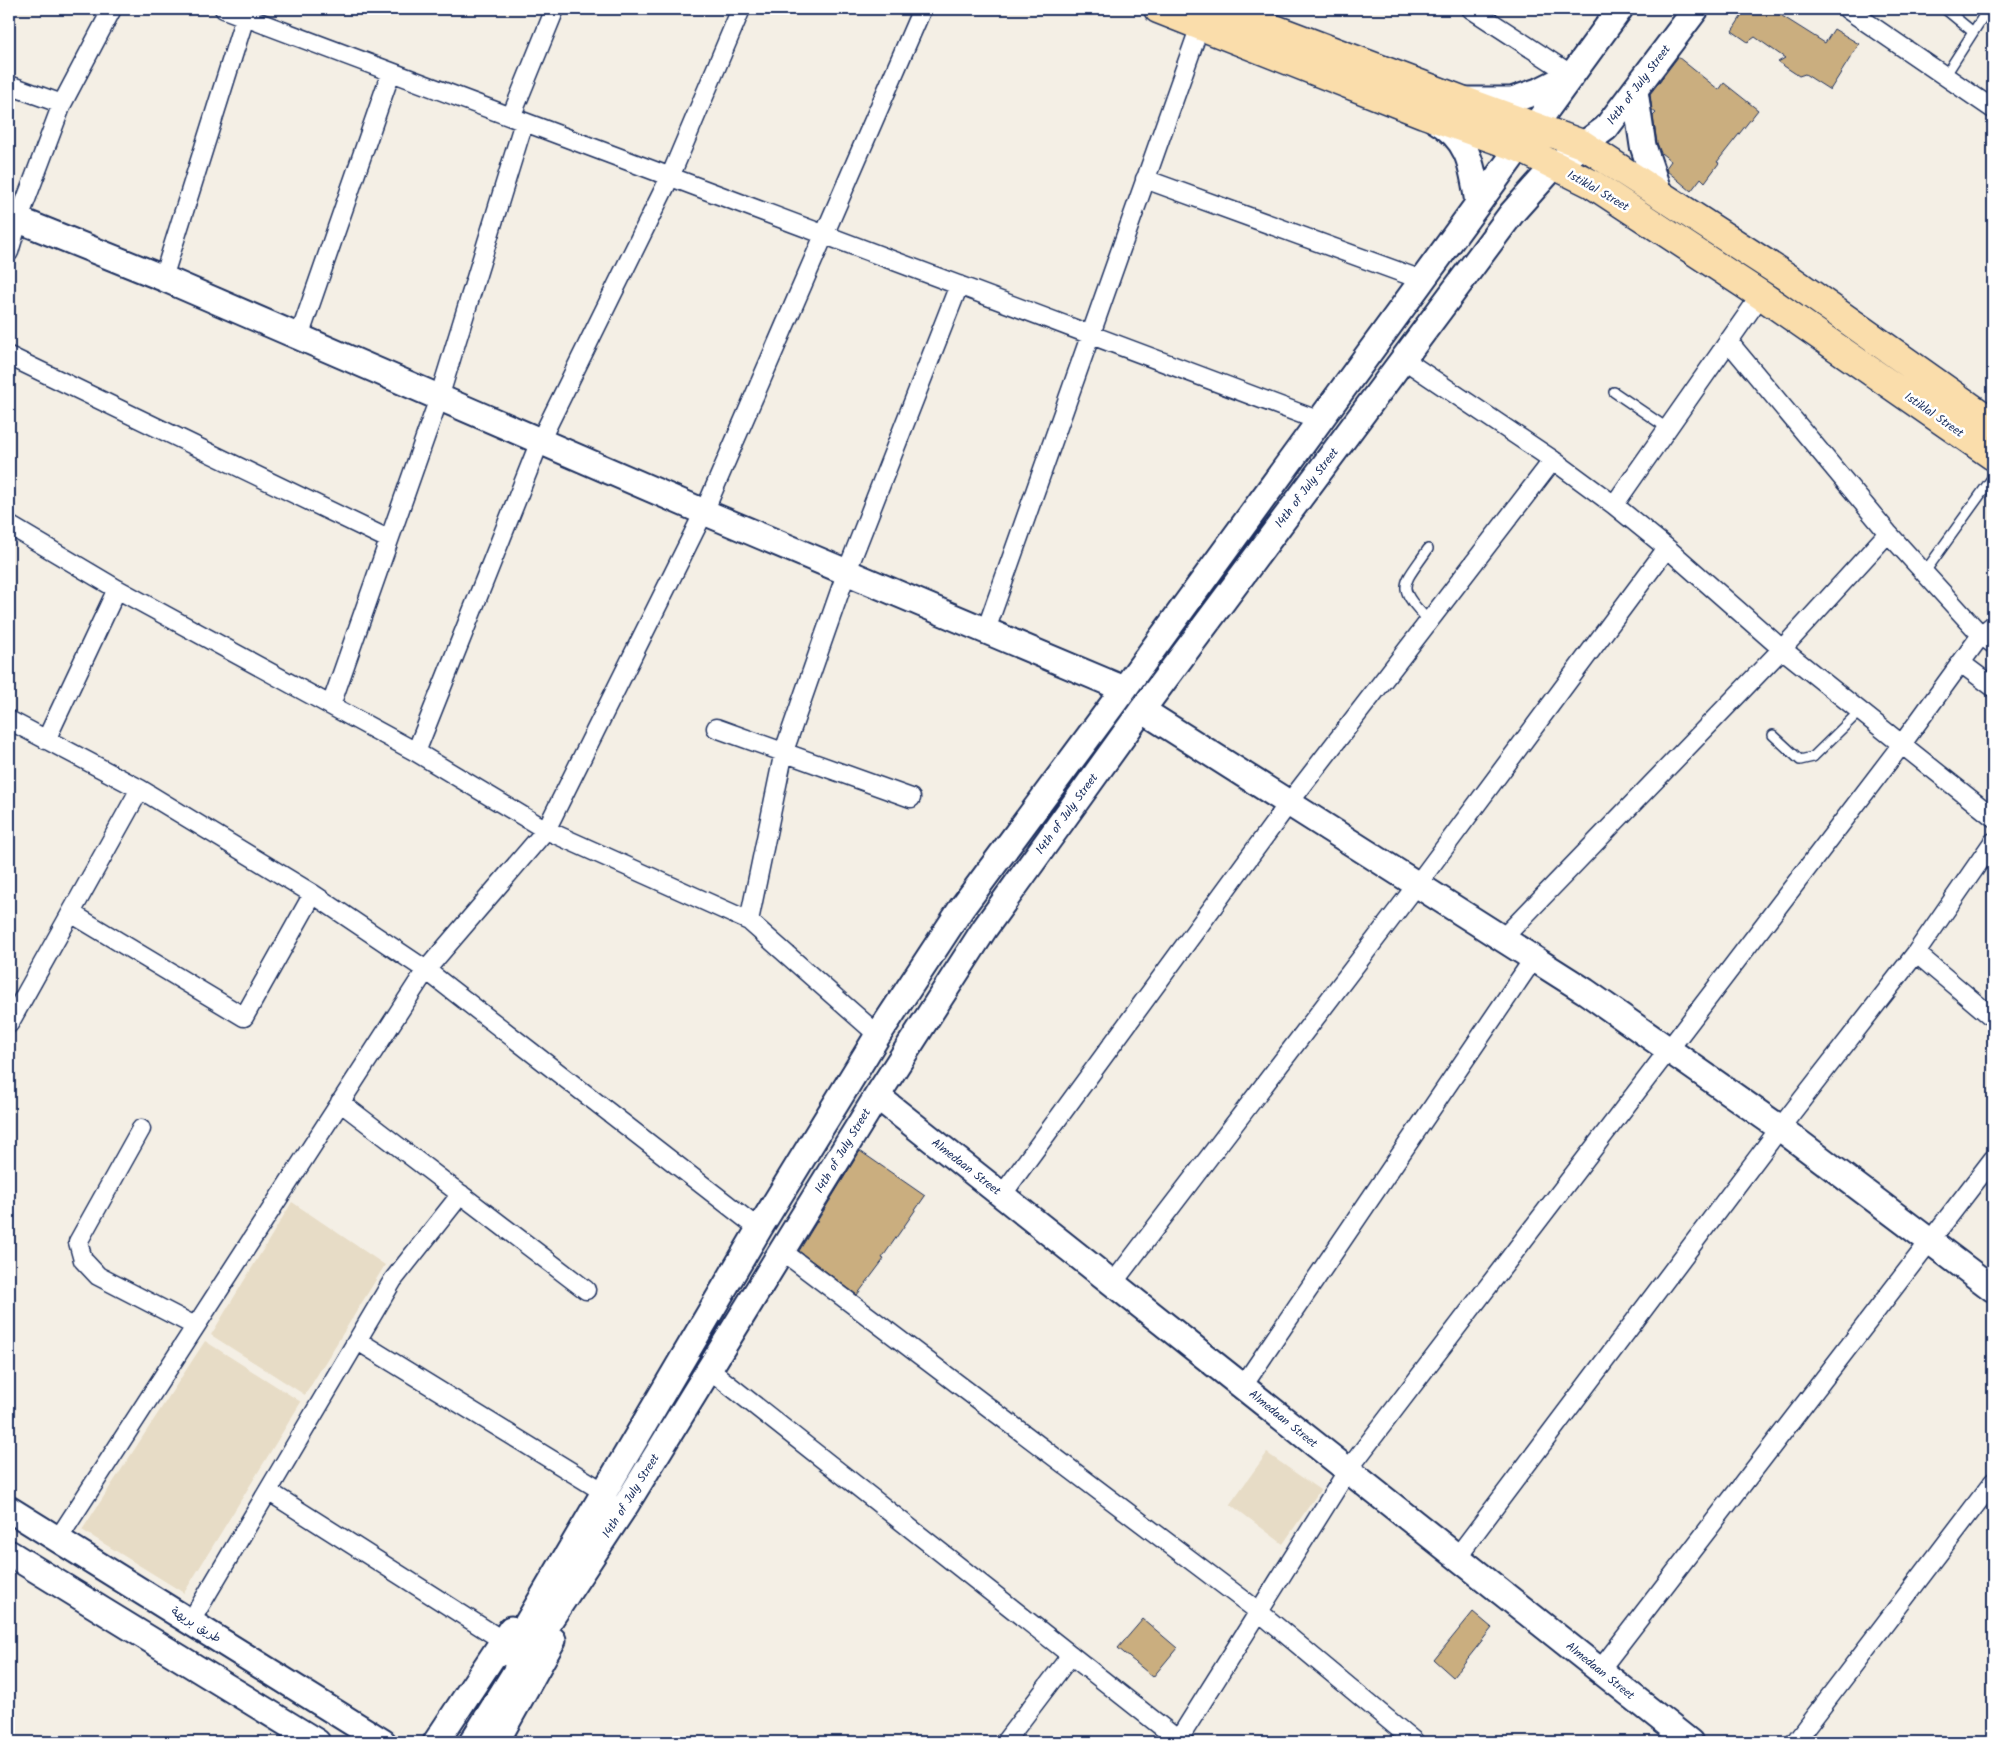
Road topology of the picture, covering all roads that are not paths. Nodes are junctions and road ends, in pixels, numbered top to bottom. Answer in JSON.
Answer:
{"nodes":[{"id":1,"x":112,"y":9,"type":"edge"},
{"id":2,"x":224,"y":9,"type":"edge"},
{"id":3,"x":555,"y":9,"type":"edge"},
{"id":4,"x":741,"y":9,"type":"edge"},
{"id":5,"x":922,"y":9,"type":"edge"},
{"id":6,"x":1158,"y":9,"type":"edge"},
{"id":7,"x":1222,"y":9,"type":"edge"},
{"id":8,"x":1471,"y":9,"type":"edge"},
{"id":9,"x":1620,"y":9,"type":"edge"},
{"id":10,"x":1696,"y":9,"type":"edge"},
{"id":11,"x":1847,"y":9,"type":"edge"},
{"id":12,"x":1946,"y":9,"type":"edge"},
{"id":13,"x":1988,"y":9,"type":"edge"},
{"id":14,"x":245,"y":17,"type":"junction"},
{"id":15,"x":1200,"y":26,"type":"junction"},
{"id":16,"x":1973,"y":32,"type":"junction"},
{"id":17,"x":391,"y":72,"type":"junction"},
{"id":18,"x":1572,"y":75,"type":"junction"},
{"id":19,"x":1945,"y":76,"type":"junction"},
{"id":20,"x":9,"y":85,"type":"edge"},
{"id":21,"x":1635,"y":91,"type":"junction"},
{"id":22,"x":1462,"y":100,"type":"junction"},
{"id":23,"x":62,"y":104,"type":"junction"},
{"id":24,"x":1993,"y":109,"type":"edge"},
{"id":25,"x":1424,"y":114,"type":"junction"},
{"id":26,"x":518,"y":119,"type":"junction"},
{"id":27,"x":1535,"y":126,"type":"junction"},
{"id":28,"x":1582,"y":144,"type":"junction"},
{"id":29,"x":1520,"y":148,"type":"junction"},
{"id":30,"x":1554,"y":166,"type":"junction"},
{"id":31,"x":670,"y":177,"type":"junction"},
{"id":32,"x":1145,"y":179,"type":"junction"},
{"id":33,"x":1659,"y":193,"type":"junction"},
{"id":34,"x":1478,"y":203,"type":"junction"},
{"id":35,"x":14,"y":217,"type":"edge"},
{"id":36,"x":823,"y":234,"type":"junction"},
{"id":37,"x":9,"y":252,"type":"edge"},
{"id":38,"x":163,"y":278,"type":"junction"},
{"id":39,"x":1422,"y":280,"type":"junction"},
{"id":40,"x":959,"y":285,"type":"junction"},
{"id":41,"x":1762,"y":295,"type":"junction"},
{"id":42,"x":1090,"y":335,"type":"junction"},
{"id":43,"x":300,"y":337,"type":"junction"},
{"id":44,"x":1728,"y":341,"type":"junction"},
{"id":45,"x":9,"y":356,"type":"edge"},
{"id":46,"x":1402,"y":359,"type":"junction"},
{"id":47,"x":1614,"y":392,"type":"dead end"},
{"id":48,"x":438,"y":398,"type":"junction"},
{"id":49,"x":1320,"y":421,"type":"junction"},
{"id":50,"x":1993,"y":423,"type":"edge"},
{"id":51,"x":1667,"y":428,"type":"junction"},
{"id":52,"x":540,"y":441,"type":"junction"},
{"id":53,"x":1993,"y":456,"type":"edge"},
{"id":54,"x":1552,"y":460,"type":"junction"},
{"id":55,"x":1993,"y":477,"type":"edge"},
{"id":56,"x":1614,"y":505,"type":"junction"},
{"id":57,"x":704,"y":512,"type":"junction"},
{"id":58,"x":9,"y":525,"type":"edge"},
{"id":59,"x":1888,"y":533,"type":"junction"},
{"id":60,"x":388,"y":539,"type":"junction"},
{"id":61,"x":1667,"y":548,"type":"junction"},
{"id":62,"x":1428,"y":549,"type":"dead end"},
{"id":63,"x":848,"y":571,"type":"junction"},
{"id":64,"x":1924,"y":572,"type":"junction"},
{"id":65,"x":117,"y":589,"type":"junction"},
{"id":66,"x":1429,"y":621,"type":"junction"},
{"id":67,"x":986,"y":630,"type":"junction"},
{"id":68,"x":1989,"y":635,"type":"edge"},
{"id":69,"x":1782,"y":649,"type":"junction"},
{"id":70,"x":1961,"y":663,"type":"junction"},
{"id":71,"x":1993,"y":687,"type":"edge"},
{"id":72,"x":1124,"y":690,"type":"junction"},
{"id":73,"x":331,"y":705,"type":"junction"},
{"id":74,"x":1142,"y":710,"type":"junction"},
{"id":75,"x":1860,"y":710,"type":"junction"},
{"id":76,"x":9,"y":720,"type":"edge"},
{"id":77,"x":716,"y":728,"type":"dead end"},
{"id":78,"x":1773,"y":735,"type":"dead end"},
{"id":79,"x":46,"y":740,"type":"junction"},
{"id":80,"x":1902,"y":744,"type":"junction"},
{"id":81,"x":784,"y":751,"type":"junction"},
{"id":82,"x":416,"y":752,"type":"junction"},
{"id":83,"x":140,"y":789,"type":"junction"},
{"id":84,"x":910,"y":798,"type":"dead end"},
{"id":85,"x":1290,"y":803,"type":"junction"},
{"id":86,"x":1993,"y":817,"type":"edge"},
{"id":87,"x":546,"y":830,"type":"junction"},
{"id":88,"x":1993,"y":842,"type":"edge"},
{"id":89,"x":1416,"y":886,"type":"junction"},
{"id":90,"x":313,"y":894,"type":"junction"},
{"id":91,"x":71,"y":913,"type":"junction"},
{"id":92,"x":749,"y":921,"type":"junction"},
{"id":93,"x":1502,"y":938,"type":"junction"},
{"id":94,"x":1916,"y":953,"type":"junction"},
{"id":95,"x":1534,"y":958,"type":"junction"},
{"id":96,"x":426,"y":970,"type":"junction"},
{"id":97,"x":1993,"y":1018,"type":"edge"},
{"id":98,"x":9,"y":1024,"type":"edge"},
{"id":99,"x":878,"y":1035,"type":"junction"},
{"id":100,"x":1668,"y":1048,"type":"junction"},
{"id":101,"x":877,"y":1096,"type":"junction"},
{"id":102,"x":340,"y":1102,"type":"junction"},
{"id":103,"x":1780,"y":1128,"type":"junction"},
{"id":104,"x":141,"y":1129,"type":"dead end"},
{"id":105,"x":1993,"y":1159,"type":"edge"},
{"id":106,"x":461,"y":1194,"type":"junction"},
{"id":107,"x":1002,"y":1195,"type":"junction"},
{"id":108,"x":758,"y":1229,"type":"junction"},
{"id":109,"x":1931,"y":1240,"type":"junction"},
{"id":110,"x":782,"y":1251,"type":"junction"},
{"id":111,"x":1113,"y":1283,"type":"junction"},
{"id":112,"x":1993,"y":1289,"type":"edge"},
{"id":113,"x":586,"y":1290,"type":"dead end"},
{"id":114,"x":195,"y":1326,"type":"junction"},
{"id":115,"x":358,"y":1341,"type":"junction"},
{"id":116,"x":710,"y":1370,"type":"junction"},
{"id":117,"x":1243,"y":1386,"type":"junction"},
{"id":118,"x":1348,"y":1470,"type":"junction"},
{"id":119,"x":1993,"y":1482,"type":"edge"},
{"id":120,"x":268,"y":1491,"type":"junction"},
{"id":121,"x":604,"y":1492,"type":"junction"},
{"id":122,"x":9,"y":1509,"type":"edge"},
{"id":123,"x":58,"y":1539,"type":"junction"},
{"id":124,"x":9,"y":1553,"type":"edge"},
{"id":125,"x":1457,"y":1557,"type":"junction"},
{"id":126,"x":557,"y":1573,"type":"junction"},
{"id":127,"x":581,"y":1574,"type":"junction"},
{"id":128,"x":1258,"y":1611,"type":"junction"},
{"id":129,"x":191,"y":1621,"type":"junction"},
{"id":130,"x":502,"y":1640,"type":"junction"},
{"id":131,"x":1071,"y":1655,"type":"junction"},
{"id":132,"x":1599,"y":1670,"type":"junction"},
{"id":133,"x":506,"y":1673,"type":"junction"},
{"id":134,"x":1179,"y":1741,"type":"edge"},
{"id":135,"x":317,"y":1742,"type":"edge"},
{"id":136,"x":383,"y":1742,"type":"edge"},
{"id":137,"x":436,"y":1742,"type":"edge"},
{"id":138,"x":456,"y":1742,"type":"edge"},
{"id":139,"x":472,"y":1742,"type":"edge"},
{"id":140,"x":496,"y":1742,"type":"edge"},
{"id":141,"x":1005,"y":1742,"type":"edge"},
{"id":142,"x":1415,"y":1742,"type":"edge"},
{"id":143,"x":1690,"y":1742,"type":"edge"},
{"id":144,"x":1795,"y":1742,"type":"edge"}],
"edges":[{"from":1,"to":23,"type":"street"},
{"from":2,"to":14,"type":"street"},
{"from":3,"to":26,"type":"street"},
{"from":4,"to":31,"type":"street"},
{"from":5,"to":36,"type":"street"},
{"from":6,"to":15,"type":"main road","name":"Istiklal Street"},
{"from":7,"to":22,"type":"main road"},
{"from":8,"to":18,"type":"street"},
{"from":9,"to":18,"type":"main road","name":"14th of July Street"},
{"from":10,"to":21,"type":"main road","name":"14th of July Street"},
{"from":11,"to":19,"type":"street"},
{"from":12,"to":16,"type":"lane"},
{"from":13,"to":16,"type":"lane"},
{"from":14,"to":17,"type":"street"},
{"from":14,"to":38,"type":"street"},
{"from":15,"to":25,"type":"main road","name":"Istiklal Street"},
{"from":15,"to":32,"type":"street"},
{"from":16,"to":19,"type":"lane"},
{"from":17,"to":26,"type":"street"},
{"from":17,"to":43,"type":"street"},
{"from":18,"to":22,"type":"main road"},
{"from":18,"to":27,"type":"main road","name":"14th of July Street"},
{"from":19,"to":24,"type":"street"},
{"from":20,"to":23,"type":"street"},
{"from":21,"to":28,"type":"main road","name":"14th of July Street"},
{"from":21,"to":33,"type":"main road"},
{"from":22,"to":27,"type":"main road"},
{"from":23,"to":35,"type":"street"},
{"from":25,"to":29,"type":"main road","name":"Istiklal Street"},
{"from":25,"to":34,"type":"main road"},
{"from":26,"to":31,"type":"street"},
{"from":26,"to":48,"type":"street"},
{"from":27,"to":28,"type":"main road"},
{"from":27,"to":29,"type":"main road","name":"14th of July Street"},
{"from":28,"to":30,"type":"main road","name":"14th of July Street"},
{"from":28,"to":33,"type":"main road"},
{"from":29,"to":30,"type":"main road","name":"Istiklal Street"},
{"from":29,"to":34,"type":"main road","name":"14th of July Street"},
{"from":30,"to":41,"type":"main road","name":"Istiklal Street"},
{"from":30,"to":46,"type":"main road","name":"14th of July Street"},
{"from":31,"to":36,"type":"street"},
{"from":31,"to":52,"type":"street"},
{"from":32,"to":39,"type":"street"},
{"from":32,"to":42,"type":"street"},
{"from":33,"to":50,"type":"main road"},
{"from":34,"to":39,"type":"main road","name":"14th of July Street"},
{"from":35,"to":37,"type":"street"},
{"from":35,"to":38,"type":"main road"},
{"from":36,"to":40,"type":"street"},
{"from":36,"to":57,"type":"street"},
{"from":38,"to":43,"type":"main road"},
{"from":39,"to":49,"type":"main road","name":"14th of July Street"},
{"from":40,"to":42,"type":"street"},
{"from":40,"to":63,"type":"street"},
{"from":41,"to":44,"type":"street"},
{"from":41,"to":53,"type":"main road","name":"Istiklal Street"},
{"from":42,"to":49,"type":"street"},
{"from":42,"to":67,"type":"street"},
{"from":43,"to":48,"type":"main road"},
{"from":44,"to":51,"type":"street"},
{"from":44,"to":59,"type":"street"},
{"from":45,"to":60,"type":"street"},
{"from":46,"to":54,"type":"street"},
{"from":46,"to":74,"type":"main road","name":"14th of July Street"},
{"from":47,"to":51,"type":"lane"},
{"from":48,"to":52,"type":"main road"},
{"from":48,"to":60,"type":"street"},
{"from":49,"to":72,"type":"main road","name":"14th of July Street"},
{"from":51,"to":56,"type":"street"},
{"from":52,"to":57,"type":"main road"},
{"from":52,"to":82,"type":"street"},
{"from":54,"to":56,"type":"street"},
{"from":54,"to":66,"type":"street"},
{"from":55,"to":64,"type":"lane"},
{"from":56,"to":61,"type":"street"},
{"from":57,"to":63,"type":"main road"},
{"from":57,"to":87,"type":"street"},
{"from":58,"to":65,"type":"street"},
{"from":59,"to":64,"type":"street"},
{"from":59,"to":69,"type":"street"},
{"from":60,"to":73,"type":"street"},
{"from":61,"to":69,"type":"street"},
{"from":61,"to":89,"type":"street"},
{"from":62,"to":66,"type":"lane"},
{"from":63,"to":67,"type":"main road"},
{"from":63,"to":81,"type":"street"},
{"from":64,"to":68,"type":"street"},
{"from":65,"to":73,"type":"street"},
{"from":65,"to":79,"type":"street"},
{"from":66,"to":85,"type":"street"},
{"from":67,"to":72,"type":"main road"},
{"from":68,"to":70,"type":"street"},
{"from":69,"to":75,"type":"street"},
{"from":69,"to":93,"type":"street"},
{"from":70,"to":71,"type":"street"},
{"from":70,"to":80,"type":"street"},
{"from":72,"to":99,"type":"main road","name":"14th of July Street"},
{"from":73,"to":82,"type":"street"},
{"from":74,"to":85,"type":"main road"},
{"from":74,"to":101,"type":"main road","name":"14th of July Street"},
{"from":75,"to":78,"type":"lane"},
{"from":75,"to":80,"type":"street"},
{"from":76,"to":79,"type":"street"},
{"from":77,"to":81,"type":"street"},
{"from":79,"to":83,"type":"street"},
{"from":80,"to":86,"type":"street"},
{"from":80,"to":100,"type":"street"},
{"from":81,"to":84,"type":"street"},
{"from":81,"to":92,"type":"street"},
{"from":82,"to":87,"type":"street"},
{"from":83,"to":90,"type":"street"},
{"from":83,"to":91,"type":"street"},
{"from":85,"to":89,"type":"main road"},
{"from":85,"to":107,"type":"street"},
{"from":87,"to":92,"type":"street"},
{"from":87,"to":96,"type":"street"},
{"from":88,"to":94,"type":"street"},
{"from":89,"to":93,"type":"main road"},
{"from":89,"to":111,"type":"street"},
{"from":90,"to":91,"type":"street"},
{"from":90,"to":96,"type":"street"},
{"from":91,"to":98,"type":"street"},
{"from":92,"to":99,"type":"street"},
{"from":93,"to":95,"type":"main road"},
{"from":94,"to":97,"type":"street"},
{"from":94,"to":103,"type":"street"},
{"from":95,"to":100,"type":"main road"},
{"from":95,"to":117,"type":"street"},
{"from":96,"to":102,"type":"street"},
{"from":96,"to":108,"type":"street"},
{"from":99,"to":108,"type":"main road","name":"14th of July Street"},
{"from":100,"to":103,"type":"main road"},
{"from":100,"to":118,"type":"street"},
{"from":101,"to":107,"type":"main road","name":"Almedaan Street"},
{"from":101,"to":110,"type":"main road","name":"14th of July Street"},
{"from":102,"to":106,"type":"street"},
{"from":102,"to":114,"type":"street"},
{"from":103,"to":109,"type":"main road"},
{"from":103,"to":125,"type":"street"},
{"from":104,"to":114,"type":"street"},
{"from":105,"to":109,"type":"street"},
{"from":106,"to":113,"type":"street"},
{"from":106,"to":115,"type":"street"},
{"from":107,"to":111,"type":"main road","name":"Almedaan Street"},
{"from":108,"to":121,"type":"main road","name":"14th of July Street"},
{"from":109,"to":112,"type":"main road"},
{"from":109,"to":132,"type":"street"},
{"from":110,"to":116,"type":"main road","name":"14th of July Street"},
{"from":110,"to":128,"type":"street"},
{"from":111,"to":117,"type":"main road","name":"Almedaan Street"},
{"from":114,"to":123,"type":"street"},
{"from":115,"to":120,"type":"street"},
{"from":115,"to":121,"type":"street"},
{"from":116,"to":127,"type":"main road","name":"14th of July Street"},
{"from":116,"to":131,"type":"street"},
{"from":117,"to":118,"type":"main road","name":"Almedaan Street"},
{"from":118,"to":125,"type":"main road","name":"Almedaan Street"},
{"from":118,"to":128,"type":"street"},
{"from":119,"to":144,"type":"street"},
{"from":120,"to":129,"type":"street"},
{"from":120,"to":130,"type":"street"},
{"from":121,"to":126,"type":"main road","name":"14th of July Street"},
{"from":122,"to":123,"type":"main road","name":"طريق بريهة"},
{"from":123,"to":129,"type":"main road","name":"طريق بريهة"},
{"from":124,"to":135,"type":"main road"},
{"from":125,"to":132,"type":"main road","name":"Almedaan Street"},
{"from":126,"to":130,"type":"main road"},
{"from":126,"to":133,"type":"main road","name":"14th of July Street"},
{"from":127,"to":133,"type":"main road","name":"14th of July Street"},
{"from":127,"to":140,"type":"main road"},
{"from":128,"to":134,"type":"street"},
{"from":128,"to":142,"type":"street"},
{"from":129,"to":136,"type":"main road","name":"طريق بريهة"},
{"from":130,"to":137,"type":"main road"},
{"from":131,"to":134,"type":"street"},
{"from":131,"to":141,"type":"street"},
{"from":132,"to":143,"type":"main road","name":"Almedaan Street"},
{"from":133,"to":138,"type":"main road"},
{"from":133,"to":139,"type":"main road"}]}
